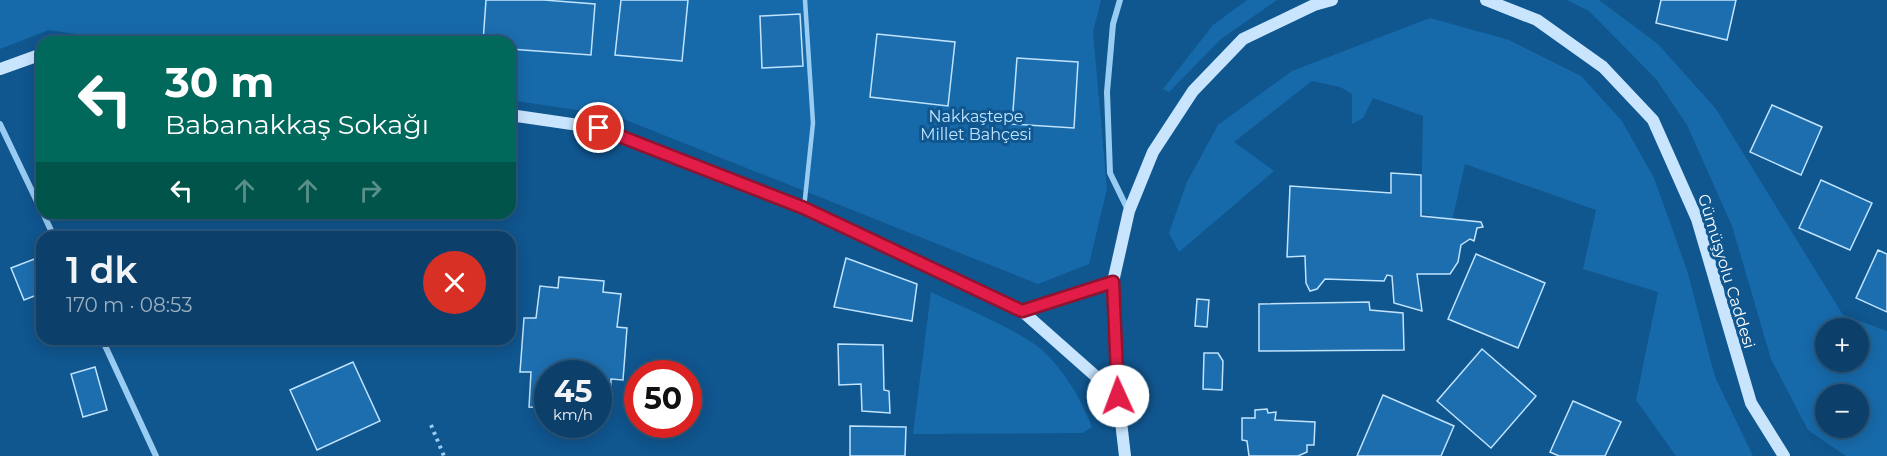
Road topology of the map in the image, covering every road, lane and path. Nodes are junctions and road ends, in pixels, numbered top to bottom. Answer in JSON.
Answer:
{"nodes":[{"id":1,"x":805,"y":0,"type":"edge"},
{"id":2,"x":1120,"y":0,"type":"edge"},
{"id":3,"x":1332,"y":0,"type":"edge"},
{"id":4,"x":1486,"y":0,"type":"edge"},
{"id":5,"x":36,"y":56,"type":"edge"},
{"id":6,"x":0,"y":69,"type":"edge"},
{"id":7,"x":516,"y":116,"type":"edge"},
{"id":8,"x":0,"y":124,"type":"edge"},
{"id":9,"x":36,"y":199,"type":"edge"},
{"id":10,"x":804,"y":208,"type":"junction"},
{"id":11,"x":1129,"y":211,"type":"junction"},
{"id":12,"x":1113,"y":282,"type":"junction"},
{"id":13,"x":1022,"y":311,"type":"junction"},
{"id":14,"x":105,"y":345,"type":"edge"},
{"id":15,"x":1118,"y":396,"type":"junction"},
{"id":16,"x":431,"y":425,"type":"dead end"},
{"id":17,"x":156,"y":456,"type":"edge"},
{"id":18,"x":444,"y":456,"type":"edge"},
{"id":19,"x":1125,"y":456,"type":"edge"},
{"id":20,"x":1784,"y":456,"type":"edge"}],
"edges":[{"from":1,"to":10,"type":"lane"},
{"from":2,"to":11,"type":"street"},
{"from":3,"to":11,"type":"main road"},
{"from":4,"to":20,"type":"main road","name":"Gümüşyolu Caddesi"},
{"from":5,"to":6,"type":"main road"},
{"from":7,"to":10,"type":"main road"},
{"from":8,"to":9,"type":"street"},
{"from":10,"to":13,"type":"main road"},
{"from":11,"to":12,"type":"main road"},
{"from":12,"to":13,"type":"main road"},
{"from":12,"to":15,"type":"main road"},
{"from":13,"to":15,"type":"main road"},
{"from":14,"to":17,"type":"street"},
{"from":15,"to":19,"type":"main road"},
{"from":16,"to":18,"type":"path"}]}
